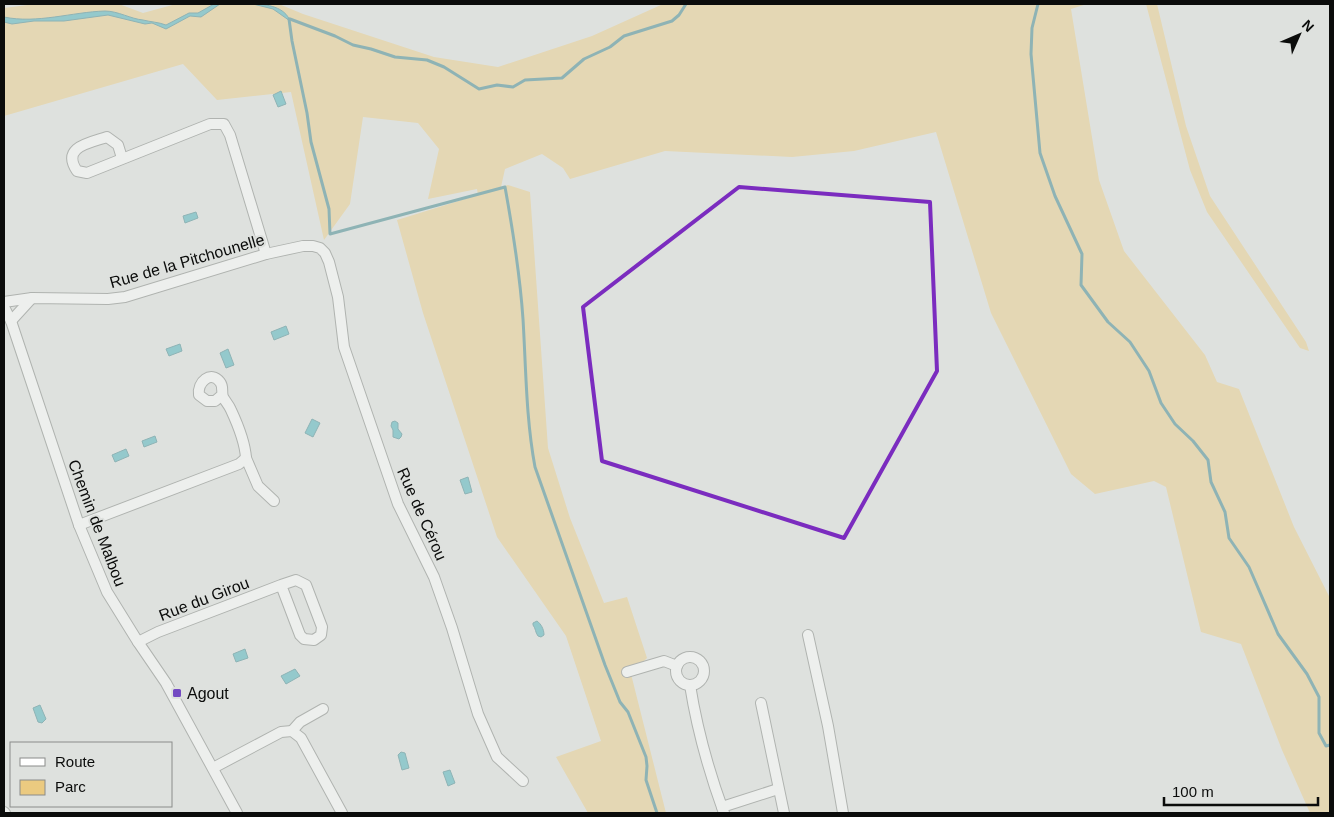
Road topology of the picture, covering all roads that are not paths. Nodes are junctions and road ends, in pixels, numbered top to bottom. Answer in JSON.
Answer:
{"nodes":[{"id":1,"x":122,"y":158,"type":"junction"},
{"id":2,"x":320,"y":248,"type":"joint"},
{"id":3,"x":266,"y":254,"type":"junction"},
{"id":4,"x":32,"y":298,"type":"junction"},
{"id":5,"x":4,"y":302,"type":"edge"},
{"id":6,"x":4,"y":307,"type":"edge"},
{"id":7,"x":11,"y":321,"type":"junction"},
{"id":8,"x":222,"y":395,"type":"dead end"},
{"id":9,"x":246,"y":458,"type":"junction"},
{"id":10,"x":274,"y":501,"type":"dead end"},
{"id":11,"x":80,"y":525,"type":"junction"},
{"id":12,"x":281,"y":585,"type":"junction"},
{"id":13,"x":808,"y":634,"type":"dead end"},
{"id":14,"x":138,"y":642,"type":"junction"},
{"id":15,"x":677,"y":666,"type":"junction"},
{"id":16,"x":627,"y":672,"type":"dead end"},
{"id":17,"x":690,"y":685,"type":"junction"},
{"id":18,"x":761,"y":703,"type":"dead end"},
{"id":19,"x":323,"y":709,"type":"dead end"},
{"id":20,"x":292,"y":730,"type":"junction"},
{"id":21,"x":213,"y":768,"type":"junction"},
{"id":22,"x":523,"y":780,"type":"dead end"},
{"id":23,"x":778,"y":789,"type":"junction"},
{"id":24,"x":723,"y":810,"type":"edge"},
{"id":25,"x":237,"y":813,"type":"edge"},
{"id":26,"x":342,"y":813,"type":"edge"},
{"id":27,"x":784,"y":813,"type":"edge"},
{"id":28,"x":843,"y":813,"type":"edge"}],
"edges":[{"from":1,"to":1,"type":"street"},
{"from":1,"to":3,"type":"street"},
{"from":2,"to":3,"type":"street","name":"Rue de la Pitchounelle"},
{"from":2,"to":22,"type":"street","name":"Rue de Cérou"},
{"from":3,"to":4,"type":"street","name":"Rue de la Pitchounelle"},
{"from":4,"to":5,"type":"street","name":"Rue de la Pitchounelle"},
{"from":4,"to":7,"type":"street"},
{"from":6,"to":7,"type":"street","name":"Chemin de Malbou"},
{"from":7,"to":11,"type":"street","name":"Chemin de Malbou"},
{"from":8,"to":9,"type":"street"},
{"from":9,"to":10,"type":"street"},
{"from":9,"to":11,"type":"street"},
{"from":11,"to":14,"type":"street","name":"Chemin de Malbou"},
{"from":12,"to":12,"type":"street","name":"Rue du Girou"},
{"from":12,"to":14,"type":"street","name":"Rue du Girou"},
{"from":13,"to":28,"type":"street"},
{"from":14,"to":21,"type":"street","name":"Chemin de Malbou"},
{"from":15,"to":16,"type":"street"},
{"from":15,"to":17,"type":"street"},
{"from":15,"to":17,"type":"street"},
{"from":17,"to":24,"type":"street"},
{"from":18,"to":23,"type":"street"},
{"from":19,"to":20,"type":"street"},
{"from":20,"to":21,"type":"street"},
{"from":20,"to":26,"type":"street"},
{"from":21,"to":25,"type":"street","name":"Chemin de Malbou"},
{"from":23,"to":24,"type":"street"},
{"from":23,"to":27,"type":"street"}]}
